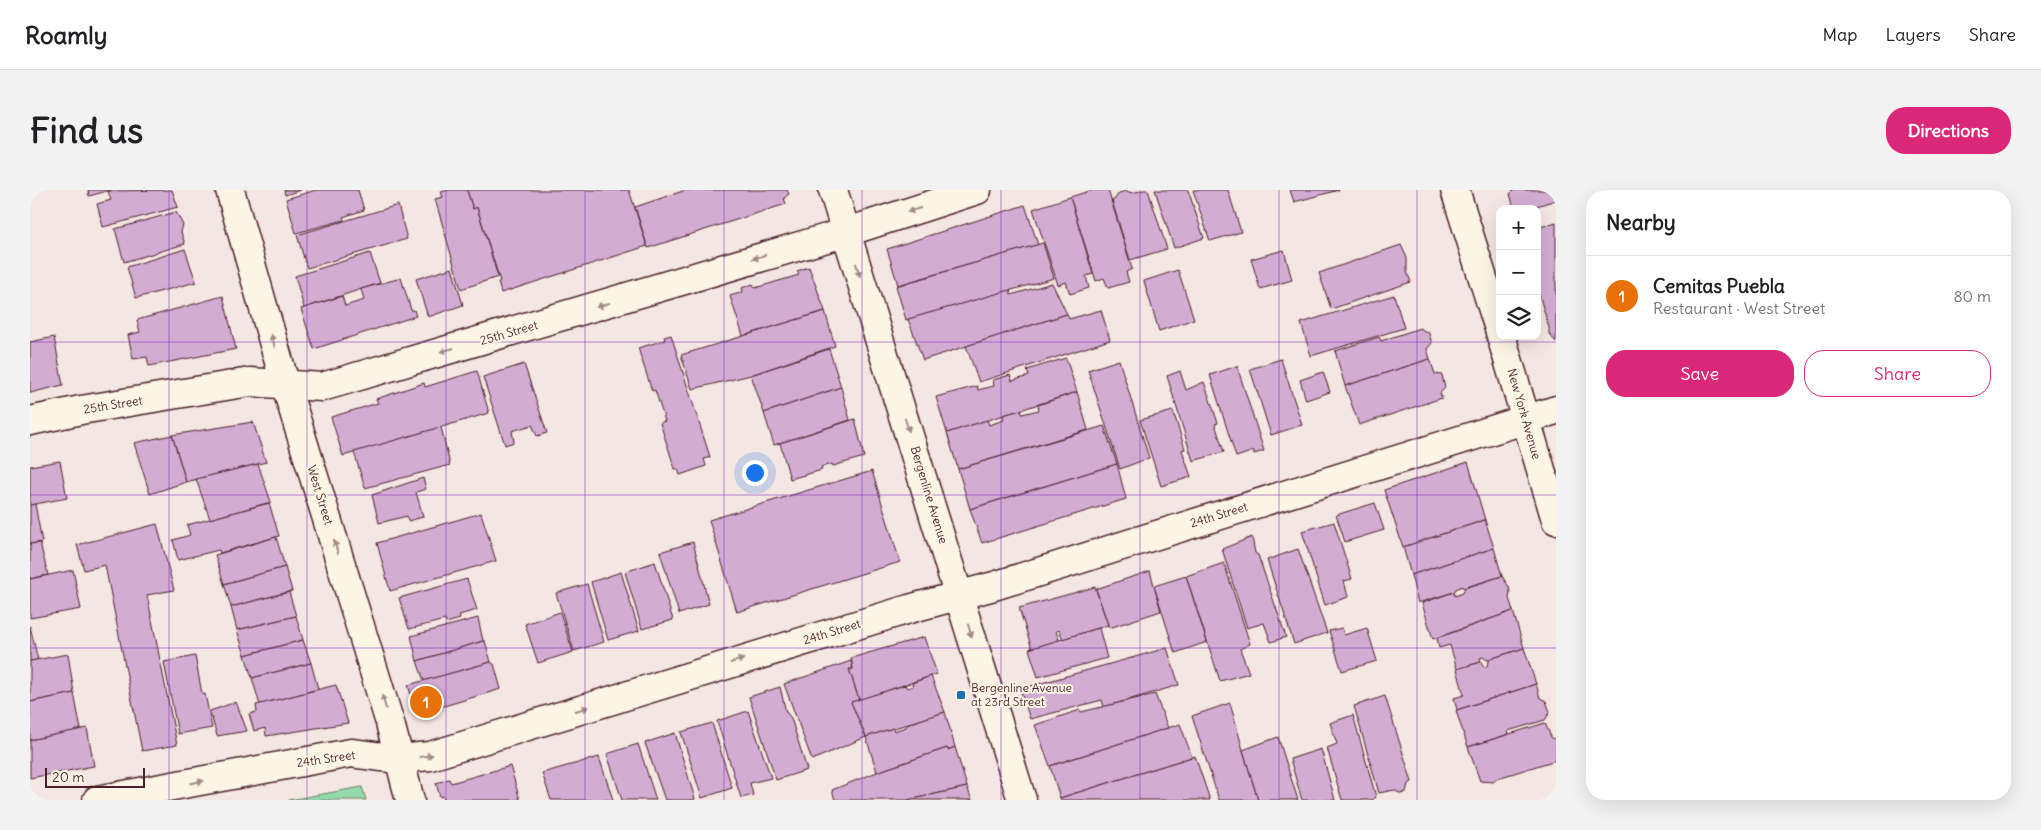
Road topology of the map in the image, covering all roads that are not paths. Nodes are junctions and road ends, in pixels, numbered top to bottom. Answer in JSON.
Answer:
{"nodes":[{"id":1,"x":230,"y":190,"type":"edge"},
{"id":2,"x":833,"y":190,"type":"edge"},
{"id":3,"x":977,"y":190,"type":"edge"},
{"id":4,"x":1455,"y":190,"type":"edge"},
{"id":5,"x":847,"y":232,"type":"junction"},
{"id":6,"x":1496,"y":319,"type":"edge"},
{"id":7,"x":1502,"y":340,"type":"edge"},
{"id":8,"x":285,"y":384,"type":"junction"},
{"id":9,"x":1556,"y":410,"type":"edge"},
{"id":10,"x":30,"y":421,"type":"edge"},
{"id":11,"x":1525,"y":421,"type":"junction"},
{"id":12,"x":1556,"y":520,"type":"edge"},
{"id":13,"x":960,"y":594,"type":"junction"},
{"id":14,"x":398,"y":758,"type":"junction"},
{"id":15,"x":97,"y":800,"type":"edge"},
{"id":16,"x":410,"y":800,"type":"edge"},
{"id":17,"x":1022,"y":800,"type":"edge"}],
"edges":[{"from":8,"to":1,"type":"street","name":"West Street","one_way":true},
{"from":2,"to":5,"type":"street","name":"Bergenline Avenue"},
{"from":3,"to":5,"type":"street","name":"25th Street","one_way":true},
{"from":4,"to":6,"type":"street"},
{"from":5,"to":8,"type":"street","name":"25th Street","one_way":true},
{"from":5,"to":13,"type":"street","name":"Bergenline Avenue","one_way":true},
{"from":7,"to":11,"type":"street","name":"New York Avenue"},
{"from":8,"to":10,"type":"street","name":"25th Street"},
{"from":14,"to":8,"type":"street","name":"West Street","one_way":true},
{"from":9,"to":11,"type":"street","name":"24th Street"},
{"from":11,"to":12,"type":"street","name":"New York Avenue"},
{"from":11,"to":13,"type":"street","name":"24th Street"},
{"from":14,"to":13,"type":"street","name":"24th Street","one_way":true},
{"from":13,"to":17,"type":"street","name":"Bergenline Avenue","one_way":true},
{"from":15,"to":14,"type":"street","name":"24th Street","one_way":true},
{"from":14,"to":16,"type":"street","name":"West Street"}]}
